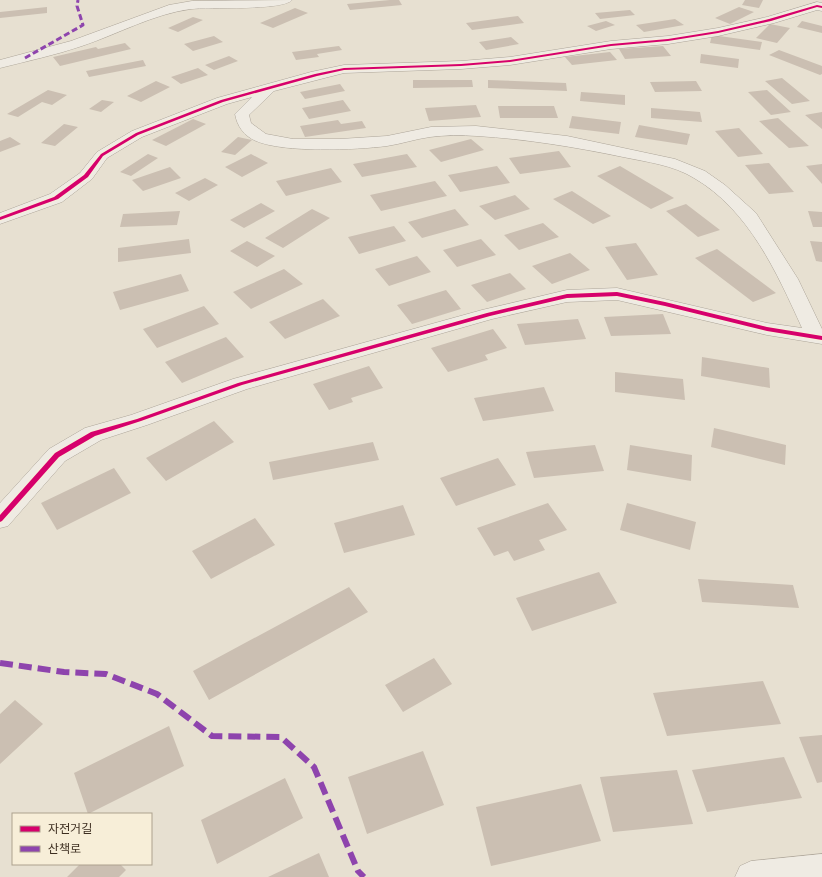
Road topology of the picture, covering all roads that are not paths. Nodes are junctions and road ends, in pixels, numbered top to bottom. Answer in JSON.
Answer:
{"nodes":[{"id":1,"x":286,"y":0,"type":"edge"},
{"id":2,"x":822,"y":7,"type":"edge"},
{"id":3,"x":0,"y":64,"type":"edge"},
{"id":4,"x":271,"y":87,"type":"junction"},
{"id":5,"x":0,"y":219,"type":"edge"},
{"id":6,"x":819,"y":337,"type":"edge"},
{"id":7,"x":0,"y":519,"type":"edge"},
{"id":8,"x":822,"y":870,"type":"edge"},
{"id":9,"x":751,"y":877,"type":"edge"}],
"edges":[{"from":1,"to":3,"type":"street"},
{"from":2,"to":4,"type":"street"},
{"from":4,"to":5,"type":"street"},
{"from":4,"to":6,"type":"street"},
{"from":6,"to":7,"type":"street"},
{"from":8,"to":9,"type":"street"}]}
